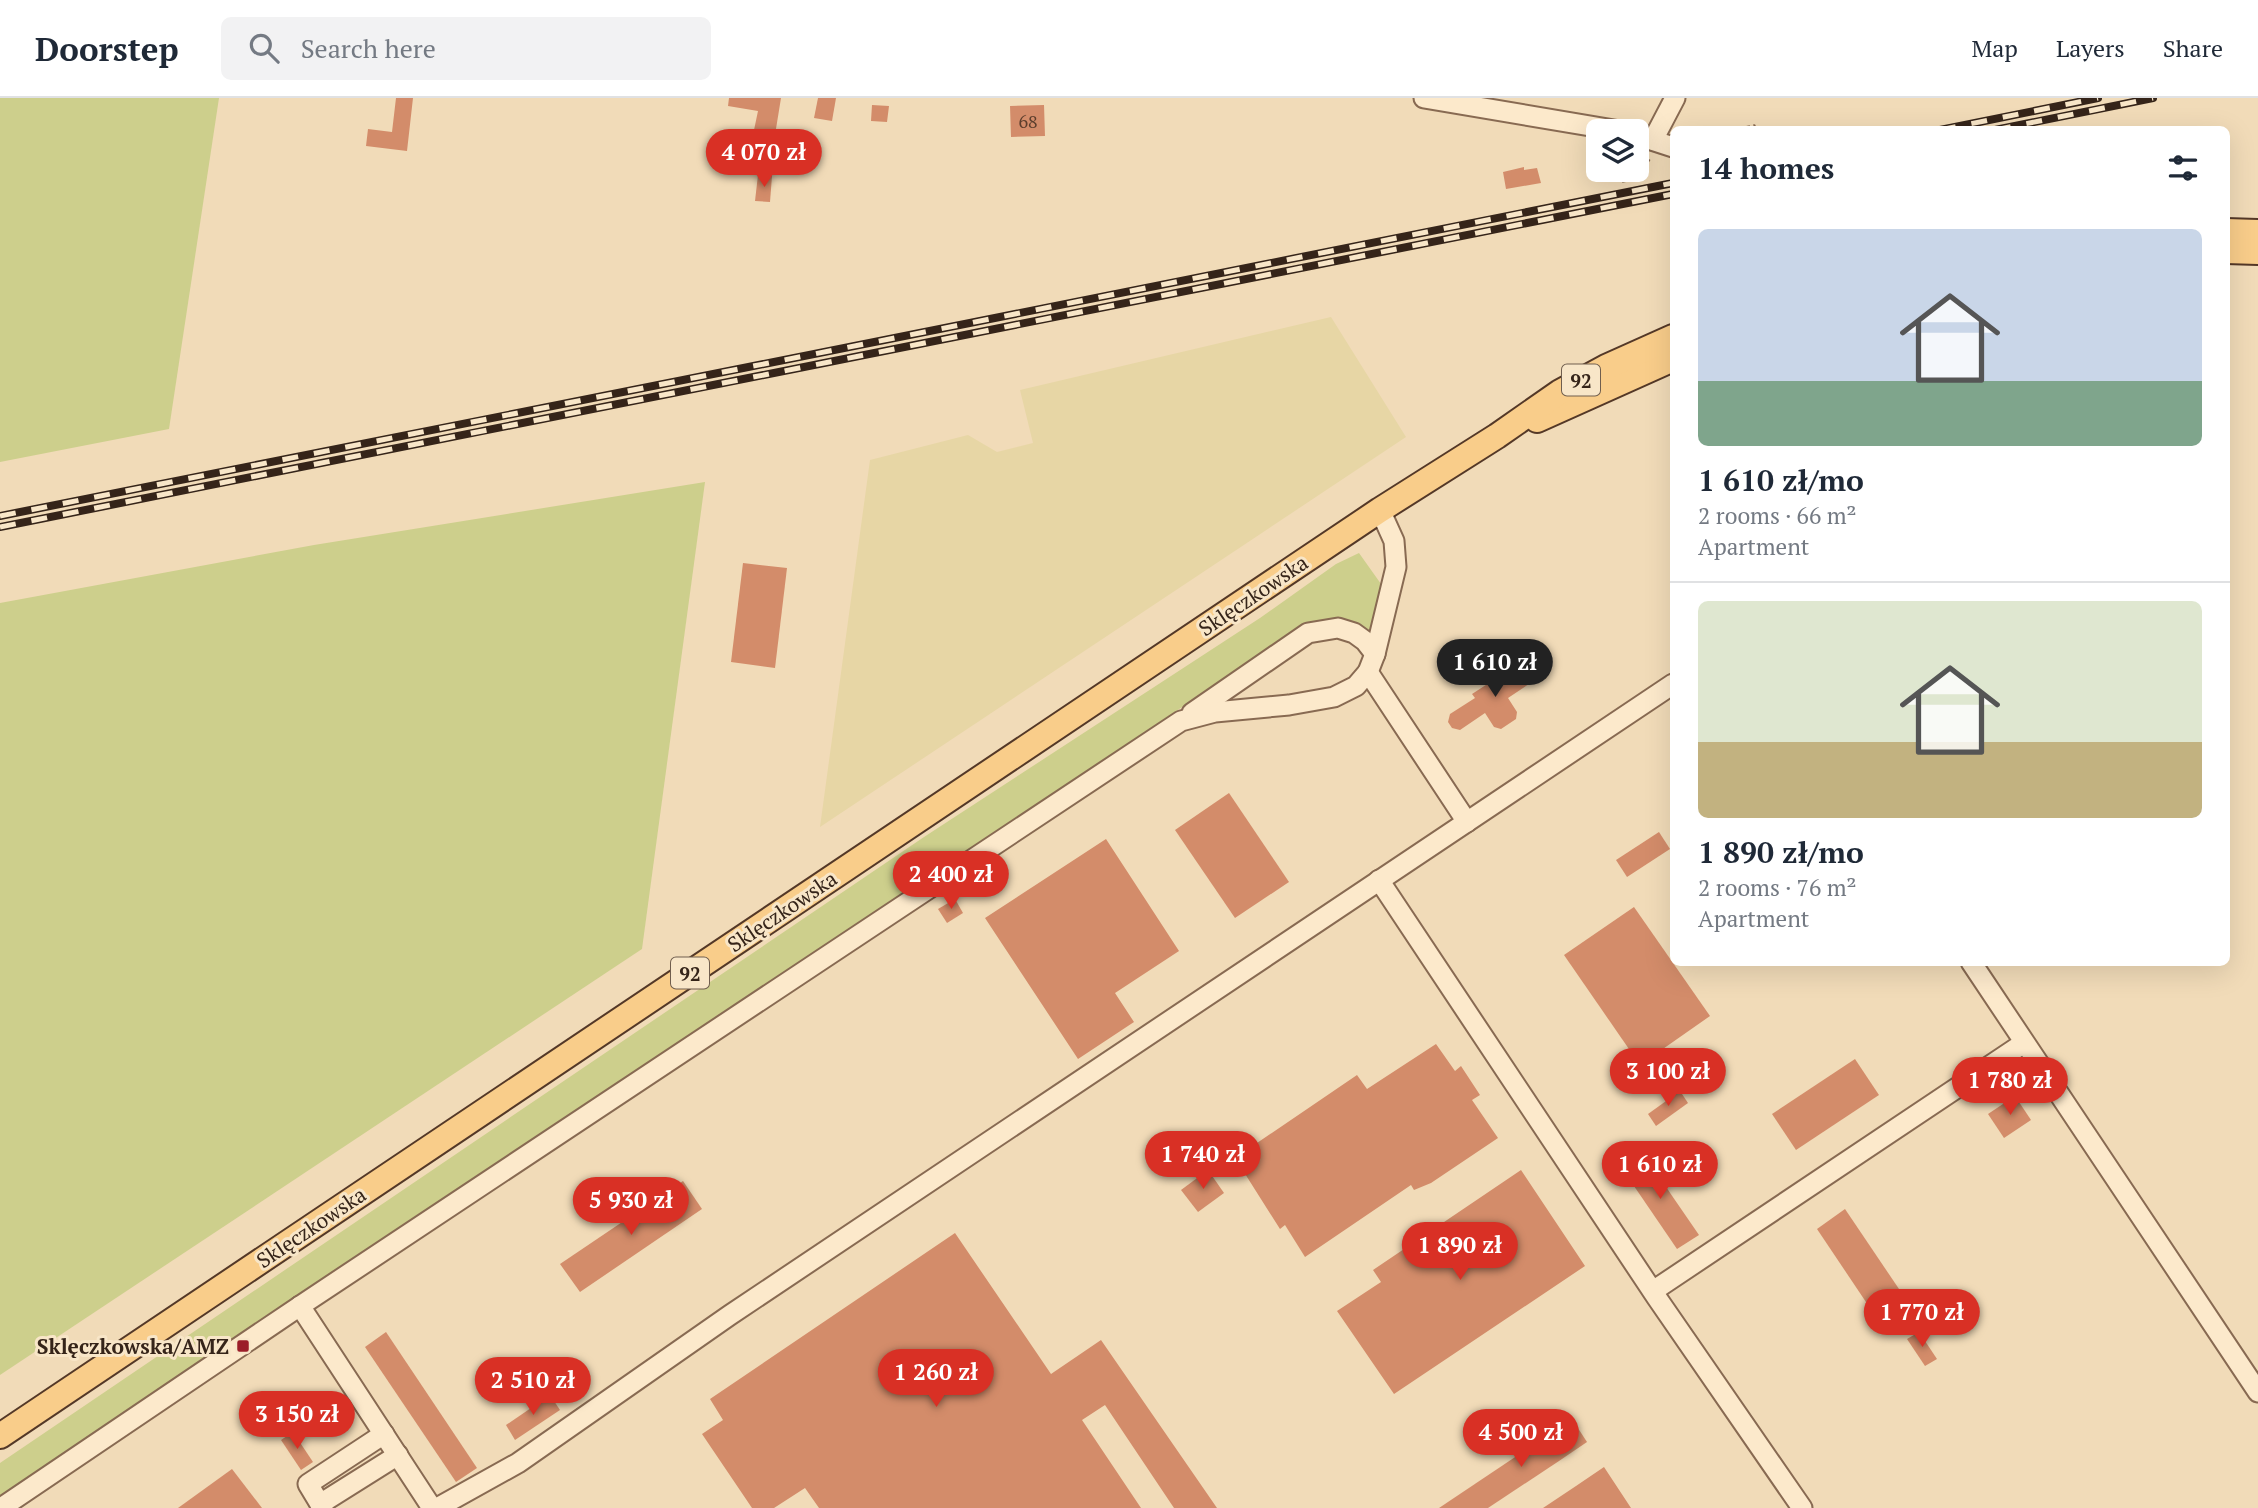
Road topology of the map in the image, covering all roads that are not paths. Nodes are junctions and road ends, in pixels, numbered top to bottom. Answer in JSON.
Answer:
{"nodes":[{"id":1,"x":1424,"y":98,"type":"edge"},
{"id":2,"x":1675,"y":98,"type":"edge"},
{"id":3,"x":1464,"y":101,"type":"edge"},
{"id":4,"x":1586,"y":124,"type":"edge"},
{"id":5,"x":1655,"y":141,"type":"edge"},
{"id":6,"x":2230,"y":231,"type":"edge"},
{"id":7,"x":2258,"y":232,"type":"edge"},
{"id":8,"x":2230,"y":251,"type":"edge"},
{"id":9,"x":2258,"y":251,"type":"edge"},
{"id":10,"x":1670,"y":338,"type":"edge"},
{"id":11,"x":1670,"y":360,"type":"edge"},
{"id":12,"x":1497,"y":436,"type":"junction"},
{"id":13,"x":1380,"y":510,"type":"junction"},
{"id":14,"x":1372,"y":663,"type":"junction"},
{"id":15,"x":1670,"y":686,"type":"edge"},
{"id":16,"x":1181,"y":721,"type":"junction"},
{"id":17,"x":1468,"y":822,"type":"junction"},
{"id":18,"x":1380,"y":880,"type":"junction"},
{"id":19,"x":1974,"y":966,"type":"edge"},
{"id":20,"x":2024,"y":1043,"type":"junction"},
{"id":21,"x":1653,"y":1292,"type":"junction"},
{"id":22,"x":300,"y":1306,"type":"junction"},
{"id":23,"x":2258,"y":1392,"type":"edge"},
{"id":24,"x":384,"y":1434,"type":"junction"},
{"id":25,"x":0,"y":1436,"type":"edge"},
{"id":26,"x":398,"y":1455,"type":"junction"},
{"id":27,"x":322,"y":1506,"type":"edge"},
{"id":28,"x":1,"y":1508,"type":"edge"},
{"id":29,"x":434,"y":1508,"type":"edge"},
{"id":30,"x":1802,"y":1508,"type":"edge"}],
"edges":[{"from":1,"to":3,"type":"street"},
{"from":2,"to":5,"type":"street"},
{"from":3,"to":4,"type":"street"},
{"from":6,"to":7,"type":"main road"},
{"from":8,"to":9,"type":"main road"},
{"from":10,"to":12,"type":"main road","name":"Sklęczkowska","number":"92"},
{"from":11,"to":12,"type":"main road","name":"Sklęczkowska","number":"92"},
{"from":12,"to":13,"type":"main road","name":"Sklęczkowska","number":"92"},
{"from":13,"to":14,"type":"street"},
{"from":13,"to":25,"type":"main road","name":"Sklęczkowska","number":"92"},
{"from":14,"to":16,"type":"street"},
{"from":14,"to":16,"type":"street"},
{"from":14,"to":17,"type":"street"},
{"from":15,"to":17,"type":"street"},
{"from":16,"to":22,"type":"street"},
{"from":17,"to":18,"type":"street"},
{"from":18,"to":21,"type":"street"},
{"from":18,"to":29,"type":"street"},
{"from":19,"to":20,"type":"street"},
{"from":20,"to":21,"type":"street"},
{"from":20,"to":23,"type":"street"},
{"from":21,"to":30,"type":"street"},
{"from":22,"to":24,"type":"street"},
{"from":22,"to":28,"type":"street"},
{"from":24,"to":26,"type":"street"},
{"from":24,"to":27,"type":"street"},
{"from":26,"to":27,"type":"street"},
{"from":26,"to":29,"type":"street"}]}
